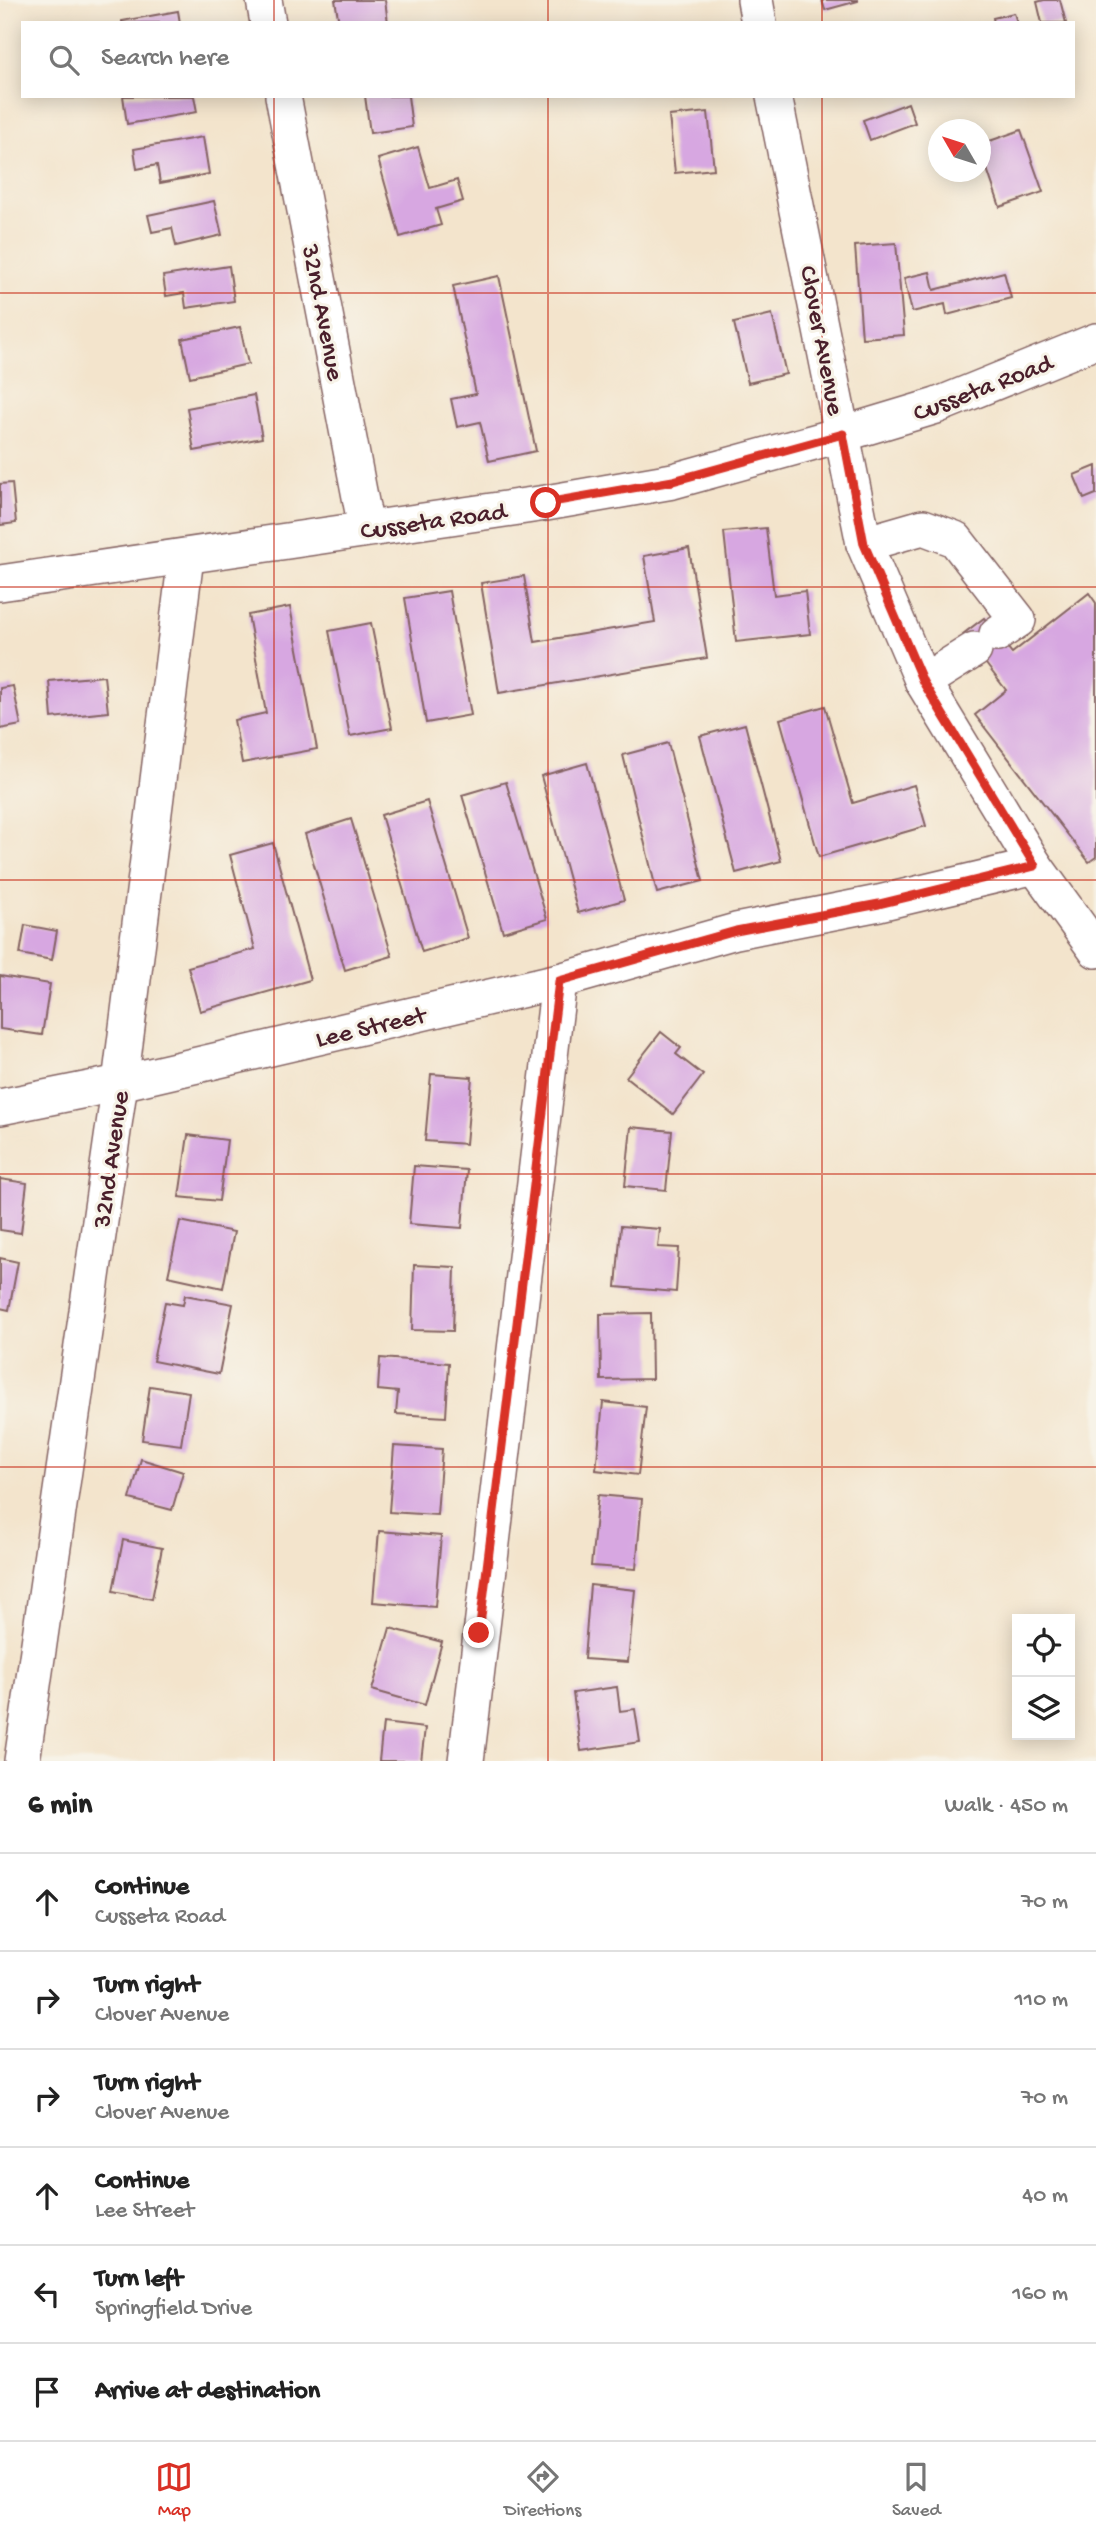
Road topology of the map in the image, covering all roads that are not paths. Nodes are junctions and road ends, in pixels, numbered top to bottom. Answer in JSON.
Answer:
{"nodes":[{"id":1,"x":264,"y":0,"type":"edge"},
{"id":2,"x":755,"y":0,"type":"edge"},
{"id":3,"x":268,"y":21,"type":"edge"},
{"id":4,"x":760,"y":21,"type":"edge"},
{"id":5,"x":283,"y":98,"type":"edge"},
{"id":6,"x":774,"y":98,"type":"edge"},
{"id":7,"x":1096,"y":341,"type":"edge"},
{"id":8,"x":843,"y":434,"type":"junction"},
{"id":9,"x":366,"y":528,"type":"junction"},
{"id":10,"x":864,"y":544,"type":"junction"},
{"id":11,"x":186,"y":556,"type":"junction"},
{"id":12,"x":0,"y":583,"type":"edge"},
{"id":13,"x":923,"y":682,"type":"junction"},
{"id":14,"x":1035,"y":866,"type":"junction"},
{"id":15,"x":1096,"y":950,"type":"edge"},
{"id":16,"x":559,"y":981,"type":"junction"},
{"id":17,"x":120,"y":1083,"type":"junction"},
{"id":18,"x":0,"y":1107,"type":"edge"},
{"id":19,"x":22,"y":1761,"type":"edge"},
{"id":20,"x":466,"y":1761,"type":"edge"}],
"edges":[{"from":1,"to":3,"type":"street"},
{"from":2,"to":4,"type":"street"},
{"from":5,"to":9,"type":"street","name":"32nd Avenue"},
{"from":6,"to":8,"type":"street","name":"Clover Avenue"},
{"from":7,"to":8,"type":"street","name":"Cusseta Road"},
{"from":8,"to":9,"type":"street","name":"Cusseta Road"},
{"from":8,"to":10,"type":"street","name":"Clover Avenue"},
{"from":9,"to":11,"type":"street","name":"Cusseta Road"},
{"from":10,"to":13,"type":"street","name":"Clover Avenue"},
{"from":10,"to":13,"type":"street"},
{"from":11,"to":12,"type":"street","name":"Cusseta Road"},
{"from":11,"to":17,"type":"street","name":"32nd Avenue"},
{"from":13,"to":14,"type":"street","name":"Clover Avenue"},
{"from":14,"to":15,"type":"street","name":"Clover Avenue"},
{"from":14,"to":16,"type":"street","name":"Lee Street"},
{"from":16,"to":17,"type":"street","name":"Lee Street"},
{"from":16,"to":20,"type":"street"},
{"from":17,"to":18,"type":"street","name":"Lee Street"},
{"from":17,"to":19,"type":"street","name":"32nd Avenue"}]}
